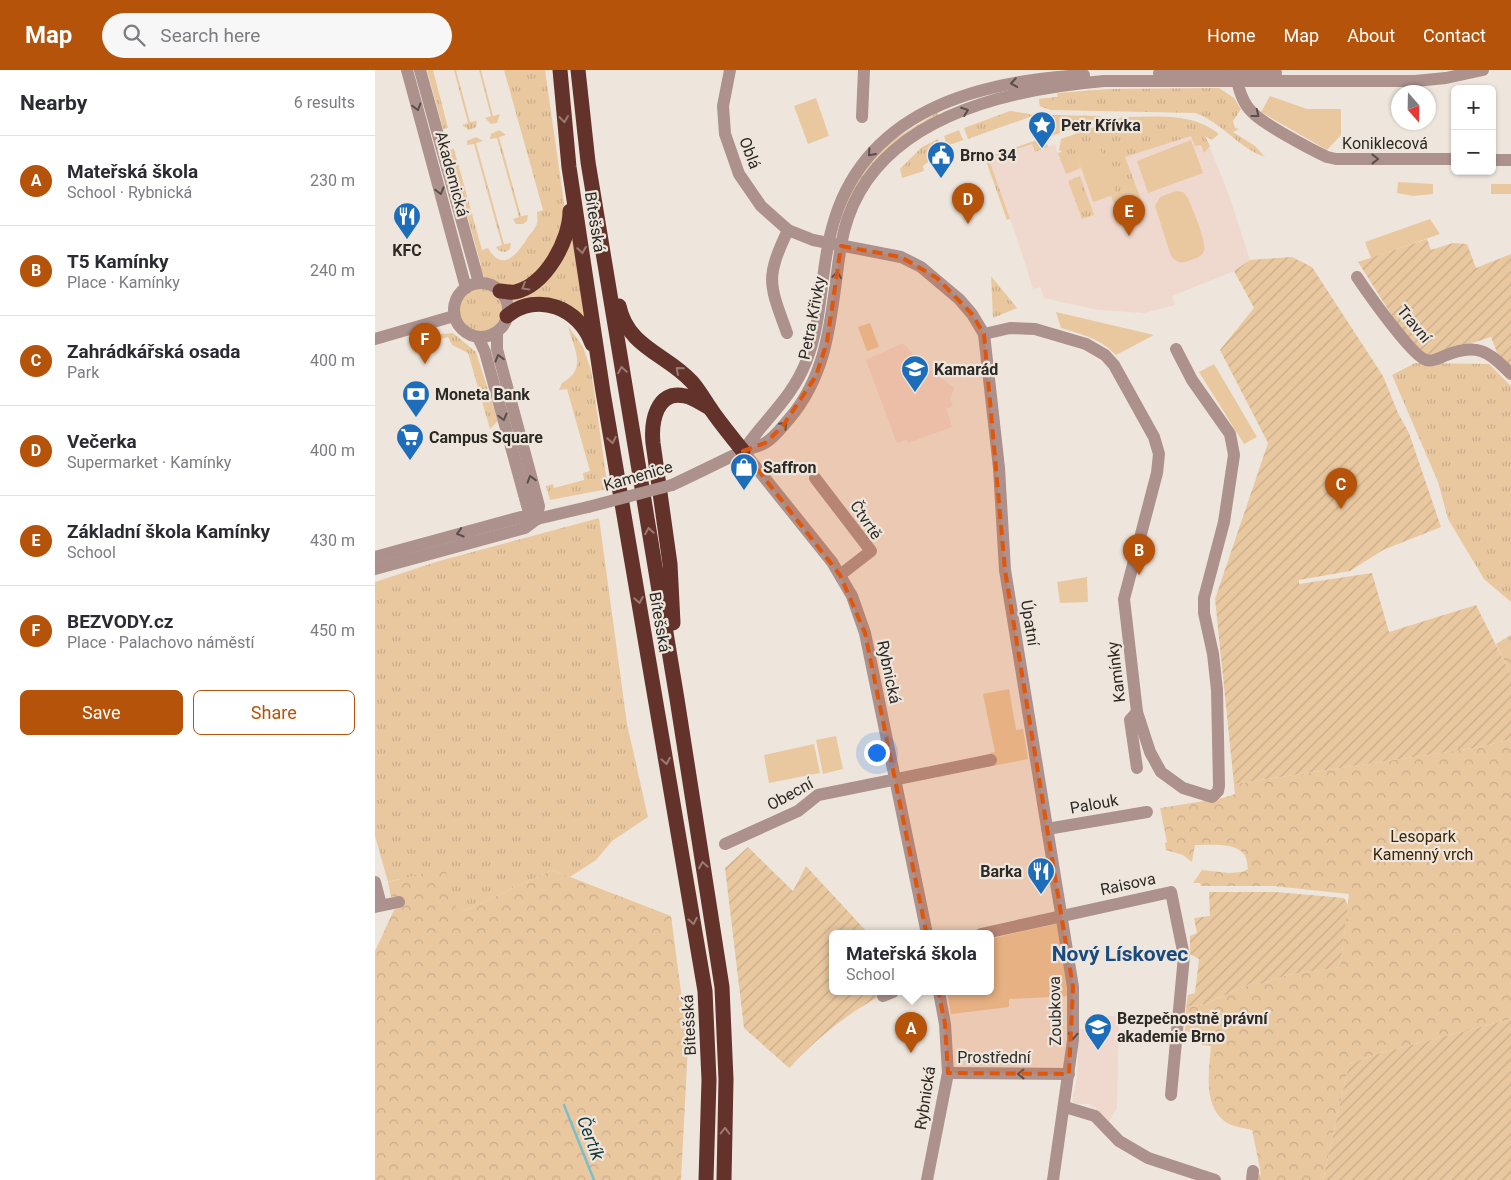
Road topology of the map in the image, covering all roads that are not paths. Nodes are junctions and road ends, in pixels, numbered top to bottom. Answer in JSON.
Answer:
{"nodes":[{"id":1,"x":407,"y":70,"type":"edge"},
{"id":2,"x":420,"y":70,"type":"edge"},
{"id":3,"x":560,"y":70,"type":"edge"},
{"id":4,"x":578,"y":70,"type":"edge"},
{"id":5,"x":730,"y":70,"type":"edge"},
{"id":6,"x":864,"y":70,"type":"edge"},
{"id":7,"x":1447,"y":70,"type":"edge"},
{"id":8,"x":1483,"y":70,"type":"edge"},
{"id":9,"x":1237,"y":77,"type":"junction"},
{"id":10,"x":862,"y":117,"type":"dead end"},
{"id":11,"x":1451,"y":159,"type":"edge"},
{"id":12,"x":1496,"y":160,"type":"edge"},
{"id":13,"x":1511,"y":160,"type":"edge"},
{"id":14,"x":569,"y":168,"type":"junction"},
{"id":15,"x":594,"y":203,"type":"junction"},
{"id":16,"x":788,"y":230,"type":"junction"},
{"id":17,"x":835,"y":245,"type":"junction"},
{"id":18,"x":1357,"y":277,"type":"dead end"},
{"id":19,"x":479,"y":283,"type":"junction"},
{"id":20,"x":465,"y":288,"type":"junction"},
{"id":21,"x":500,"y":291,"type":"junction"},
{"id":22,"x":454,"y":316,"type":"junction"},
{"id":23,"x":507,"y":316,"type":"junction"},
{"id":24,"x":497,"y":332,"type":"junction"},
{"id":25,"x":787,"y":333,"type":"dead end"},
{"id":26,"x":984,"y":334,"type":"junction"},
{"id":27,"x":478,"y":337,"type":"junction"},
{"id":28,"x":375,"y":339,"type":"edge"},
{"id":29,"x":1176,"y":349,"type":"dead end"},
{"id":30,"x":1511,"y":374,"type":"edge"},
{"id":31,"x":603,"y":392,"type":"junction"},
{"id":32,"x":710,"y":408,"type":"junction"},
{"id":33,"x":743,"y":451,"type":"junction"},
{"id":34,"x":815,"y":478,"type":"dead end"},
{"id":35,"x":537,"y":519,"type":"junction"},
{"id":36,"x":375,"y":557,"type":"edge"},
{"id":37,"x":375,"y":569,"type":"edge"},
{"id":38,"x":840,"y":575,"type":"junction"},
{"id":39,"x":677,"y":699,"type":"junction"},
{"id":40,"x":1137,"y":712,"type":"junction"},
{"id":41,"x":991,"y":760,"type":"dead end"},
{"id":42,"x":1137,"y":768,"type":"dead end"},
{"id":43,"x":895,"y":778,"type":"junction"},
{"id":44,"x":1147,"y":812,"type":"dead end"},
{"id":45,"x":1047,"y":829,"type":"junction"},
{"id":46,"x":725,"y":844,"type":"dead end"},
{"id":47,"x":375,"y":882,"type":"edge"},
{"id":48,"x":399,"y":902,"type":"dead end"},
{"id":49,"x":378,"y":906,"type":"edge"},
{"id":50,"x":1062,"y":915,"type":"junction"},
{"id":51,"x":926,"y":930,"type":"edge"},
{"id":52,"x":994,"y":931,"type":"edge"},
{"id":53,"x":940,"y":995,"type":"edge"},
{"id":54,"x":948,"y":1073,"type":"junction"},
{"id":55,"x":1069,"y":1074,"type":"junction"},
{"id":56,"x":1171,"y":1095,"type":"dead end"},
{"id":57,"x":1065,"y":1107,"type":"junction"},
{"id":58,"x":706,"y":1180,"type":"edge"},
{"id":59,"x":724,"y":1180,"type":"edge"},
{"id":60,"x":927,"y":1180,"type":"edge"},
{"id":61,"x":1053,"y":1180,"type":"edge"},
{"id":62,"x":1215,"y":1180,"type":"edge"}],
"edges":[{"from":1,"to":20,"type":"street","name":"Akademická","one_way":true},
{"from":2,"to":19,"type":"street","name":"Akademická"},
{"from":3,"to":14,"type":"highway","name":"Bítešská","one_way":true},
{"from":4,"to":15,"type":"highway","name":"Bítešská"},
{"from":5,"to":16,"type":"street","name":"Oblá"},
{"from":6,"to":10,"type":"street"},
{"from":7,"to":9,"type":"street","name":"Petra Křivky"},
{"from":8,"to":9,"type":"street","name":"Petra Křivky"},
{"from":9,"to":11,"type":"street","name":"Koniklecová","one_way":true},
{"from":9,"to":17,"type":"street","name":"Petra Křivky"},
{"from":12,"to":13,"type":"street"},
{"from":14,"to":21,"type":"highway","one_way":true},
{"from":14,"to":31,"type":"highway","name":"Bítešská","one_way":true},
{"from":32,"to":15,"type":"highway","one_way":true},
{"from":39,"to":15,"type":"highway","name":"Bítešská","one_way":true},
{"from":16,"to":17,"type":"street","name":"Oblá"},
{"from":16,"to":25,"type":"street"},
{"from":17,"to":26,"type":"street"},
{"from":17,"to":33,"type":"street","name":"Petra Křivky"},
{"from":18,"to":30,"type":"street","name":"Travní"},
{"from":19,"to":20,"type":"street"},
{"from":19,"to":21,"type":"street"},
{"from":20,"to":22,"type":"street"},
{"from":21,"to":23,"type":"street"},
{"from":22,"to":27,"type":"street"},
{"from":22,"to":28,"type":"street"},
{"from":23,"to":24,"type":"street"},
{"from":23,"to":31,"type":"highway"},
{"from":24,"to":27,"type":"street"},
{"from":35,"to":24,"type":"street","one_way":true},
{"from":26,"to":40,"type":"street","name":"Kamínky"},
{"from":26,"to":45,"type":"street","name":"Úpatní"},
{"from":27,"to":35,"type":"street","one_way":true},
{"from":29,"to":40,"type":"street","name":"Kamínky"},
{"from":31,"to":58,"type":"highway","name":"Bítešská","one_way":true},
{"from":32,"to":33,"type":"highway"},
{"from":32,"to":39,"type":"highway"},
{"from":33,"to":35,"type":"street","name":"Kamenice","bridge":true},
{"from":33,"to":38,"type":"street","name":"Rybnická"},
{"from":34,"to":38,"type":"street","name":"Čtvrtě"},
{"from":35,"to":36,"type":"street","name":"Kamenice","one_way":true},
{"from":35,"to":37,"type":"street","name":"Kamenice"},
{"from":38,"to":43,"type":"street","name":"Rybnická"},
{"from":59,"to":39,"type":"highway","name":"Bítešská","one_way":true},
{"from":40,"to":42,"type":"street"},
{"from":41,"to":43,"type":"street","name":"Obecní"},
{"from":43,"to":46,"type":"street","name":"Obecní"},
{"from":43,"to":51,"type":"street","name":"Rybnická"},
{"from":44,"to":45,"type":"street","name":"Palouk"},
{"from":45,"to":50,"type":"street","name":"Úpatní"},
{"from":47,"to":49,"type":"street"},
{"from":48,"to":49,"type":"street"},
{"from":50,"to":52,"type":"street","name":"Raisova"},
{"from":50,"to":55,"type":"street","name":"Zoubkova","one_way":true},
{"from":50,"to":56,"type":"street","name":"Raisova"},
{"from":53,"to":54,"type":"street","name":"Rybnická"},
{"from":55,"to":54,"type":"street","name":"Prostřední","one_way":true},
{"from":54,"to":60,"type":"street","name":"Rybnická"},
{"from":55,"to":57,"type":"street","name":"Zoubkova"},
{"from":57,"to":61,"type":"street","name":"Zoubkova"},
{"from":57,"to":62,"type":"street"}]}
